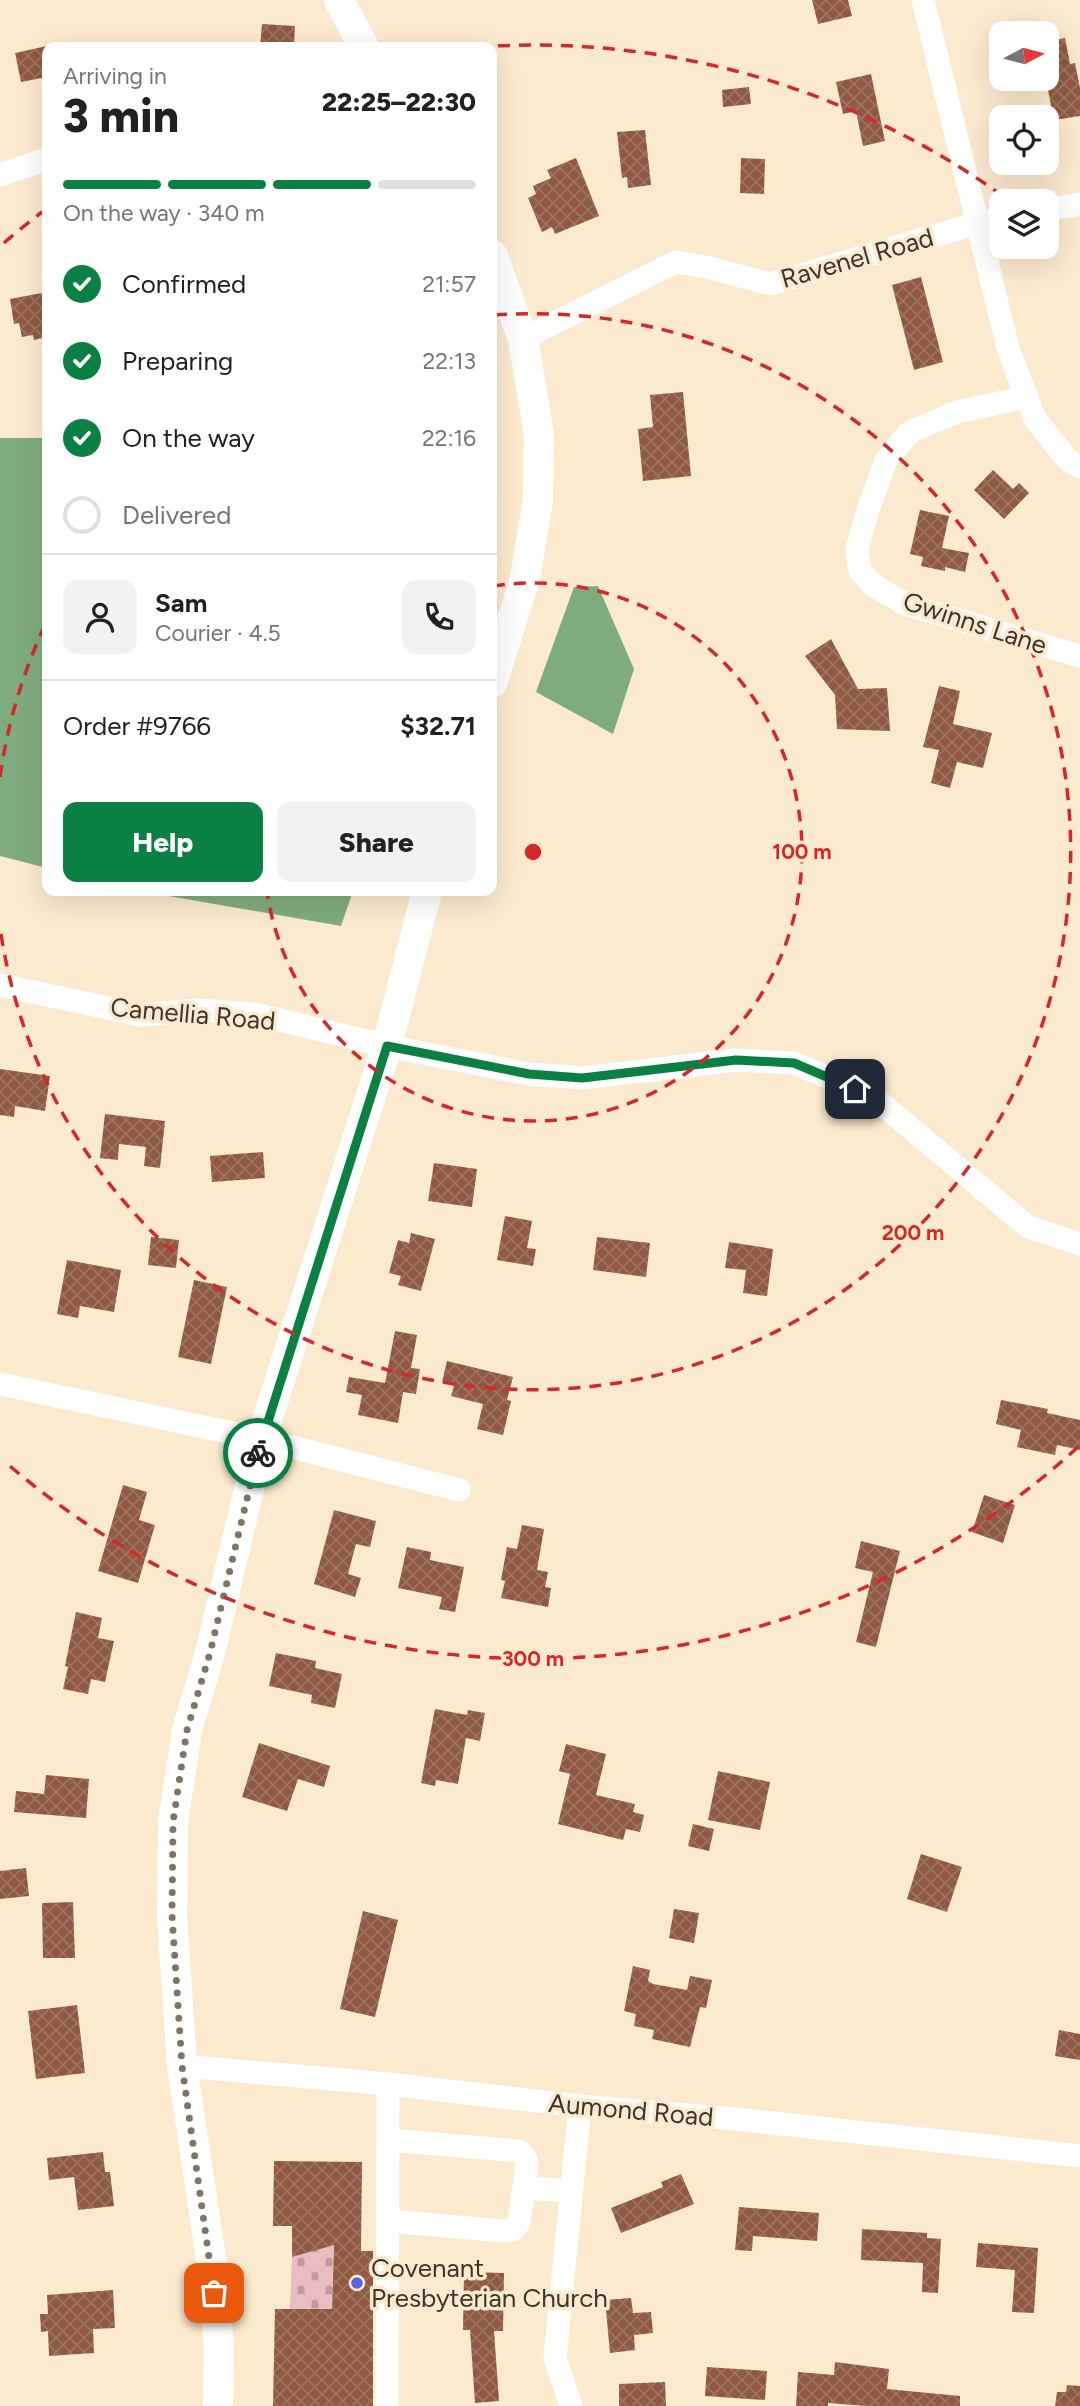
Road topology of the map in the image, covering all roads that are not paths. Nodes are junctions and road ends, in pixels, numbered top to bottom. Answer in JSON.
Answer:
{"nodes":[{"id":1,"x":339,"y":0,"type":"edge"},
{"id":2,"x":923,"y":0,"type":"edge"},
{"id":3,"x":361,"y":42,"type":"edge"},
{"id":4,"x":42,"y":161,"type":"edge"},
{"id":5,"x":0,"y":175,"type":"edge"},
{"id":6,"x":1080,"y":204,"type":"edge"},
{"id":7,"x":1059,"y":208,"type":"edge"},
{"id":8,"x":989,"y":220,"type":"edge"},
{"id":9,"x":978,"y":222,"type":"junction"},
{"id":10,"x":497,"y":268,"type":"edge"},
{"id":11,"x":523,"y":339,"type":"junction"},
{"id":12,"x":1026,"y":397,"type":"junction"},
{"id":13,"x":1080,"y":467,"type":"edge"},
{"id":14,"x":1080,"y":656,"type":"edge"},
{"id":15,"x":497,"y":667,"type":"edge"},
{"id":16,"x":426,"y":896,"type":"edge"},
{"id":17,"x":0,"y":985,"type":"edge"},
{"id":18,"x":387,"y":1046,"type":"junction"},
{"id":19,"x":1080,"y":1244,"type":"edge"},
{"id":20,"x":0,"y":1384,"type":"edge"},
{"id":21,"x":261,"y":1439,"type":"junction"},
{"id":22,"x":459,"y":1490,"type":"dead end"},
{"id":23,"x":182,"y":2066,"type":"junction"},
{"id":24,"x":388,"y":2084,"type":"junction"},
{"id":25,"x":580,"y":2106,"type":"junction"},
{"id":26,"x":388,"y":2140,"type":"junction"},
{"id":27,"x":1080,"y":2156,"type":"edge"},
{"id":28,"x":525,"y":2189,"type":"junction"},
{"id":29,"x":570,"y":2191,"type":"junction"},
{"id":30,"x":388,"y":2221,"type":"junction"},
{"id":31,"x":218,"y":2406,"type":"edge"},
{"id":32,"x":387,"y":2406,"type":"edge"},
{"id":33,"x":571,"y":2406,"type":"edge"}],
"edges":[{"from":1,"to":3,"type":"main road"},
{"from":2,"to":9,"type":"street"},
{"from":4,"to":5,"type":"street"},
{"from":6,"to":7,"type":"street"},
{"from":8,"to":9,"type":"street","name":"Ravenel Road"},
{"from":9,"to":11,"type":"street","name":"Ravenel Road"},
{"from":9,"to":12,"type":"street"},
{"from":10,"to":11,"type":"main road"},
{"from":11,"to":15,"type":"main road"},
{"from":12,"to":13,"type":"street"},
{"from":12,"to":14,"type":"street","name":"Gwinns Lane"},
{"from":16,"to":18,"type":"main road"},
{"from":17,"to":18,"type":"street","name":"Camellia Road"},
{"from":18,"to":19,"type":"street","name":"Camellia Road"},
{"from":18,"to":21,"type":"main road"},
{"from":20,"to":21,"type":"street"},
{"from":21,"to":22,"type":"street"},
{"from":21,"to":23,"type":"main road"},
{"from":23,"to":24,"type":"street","name":"Aumond Road"},
{"from":23,"to":31,"type":"main road"},
{"from":24,"to":25,"type":"street","name":"Aumond Road"},
{"from":24,"to":26,"type":"street"},
{"from":25,"to":27,"type":"street","name":"Aumond Road"},
{"from":25,"to":29,"type":"street"},
{"from":26,"to":28,"type":"street"},
{"from":26,"to":30,"type":"street"},
{"from":28,"to":29,"type":"street"},
{"from":28,"to":30,"type":"street"},
{"from":29,"to":33,"type":"street"},
{"from":30,"to":32,"type":"street"}]}
